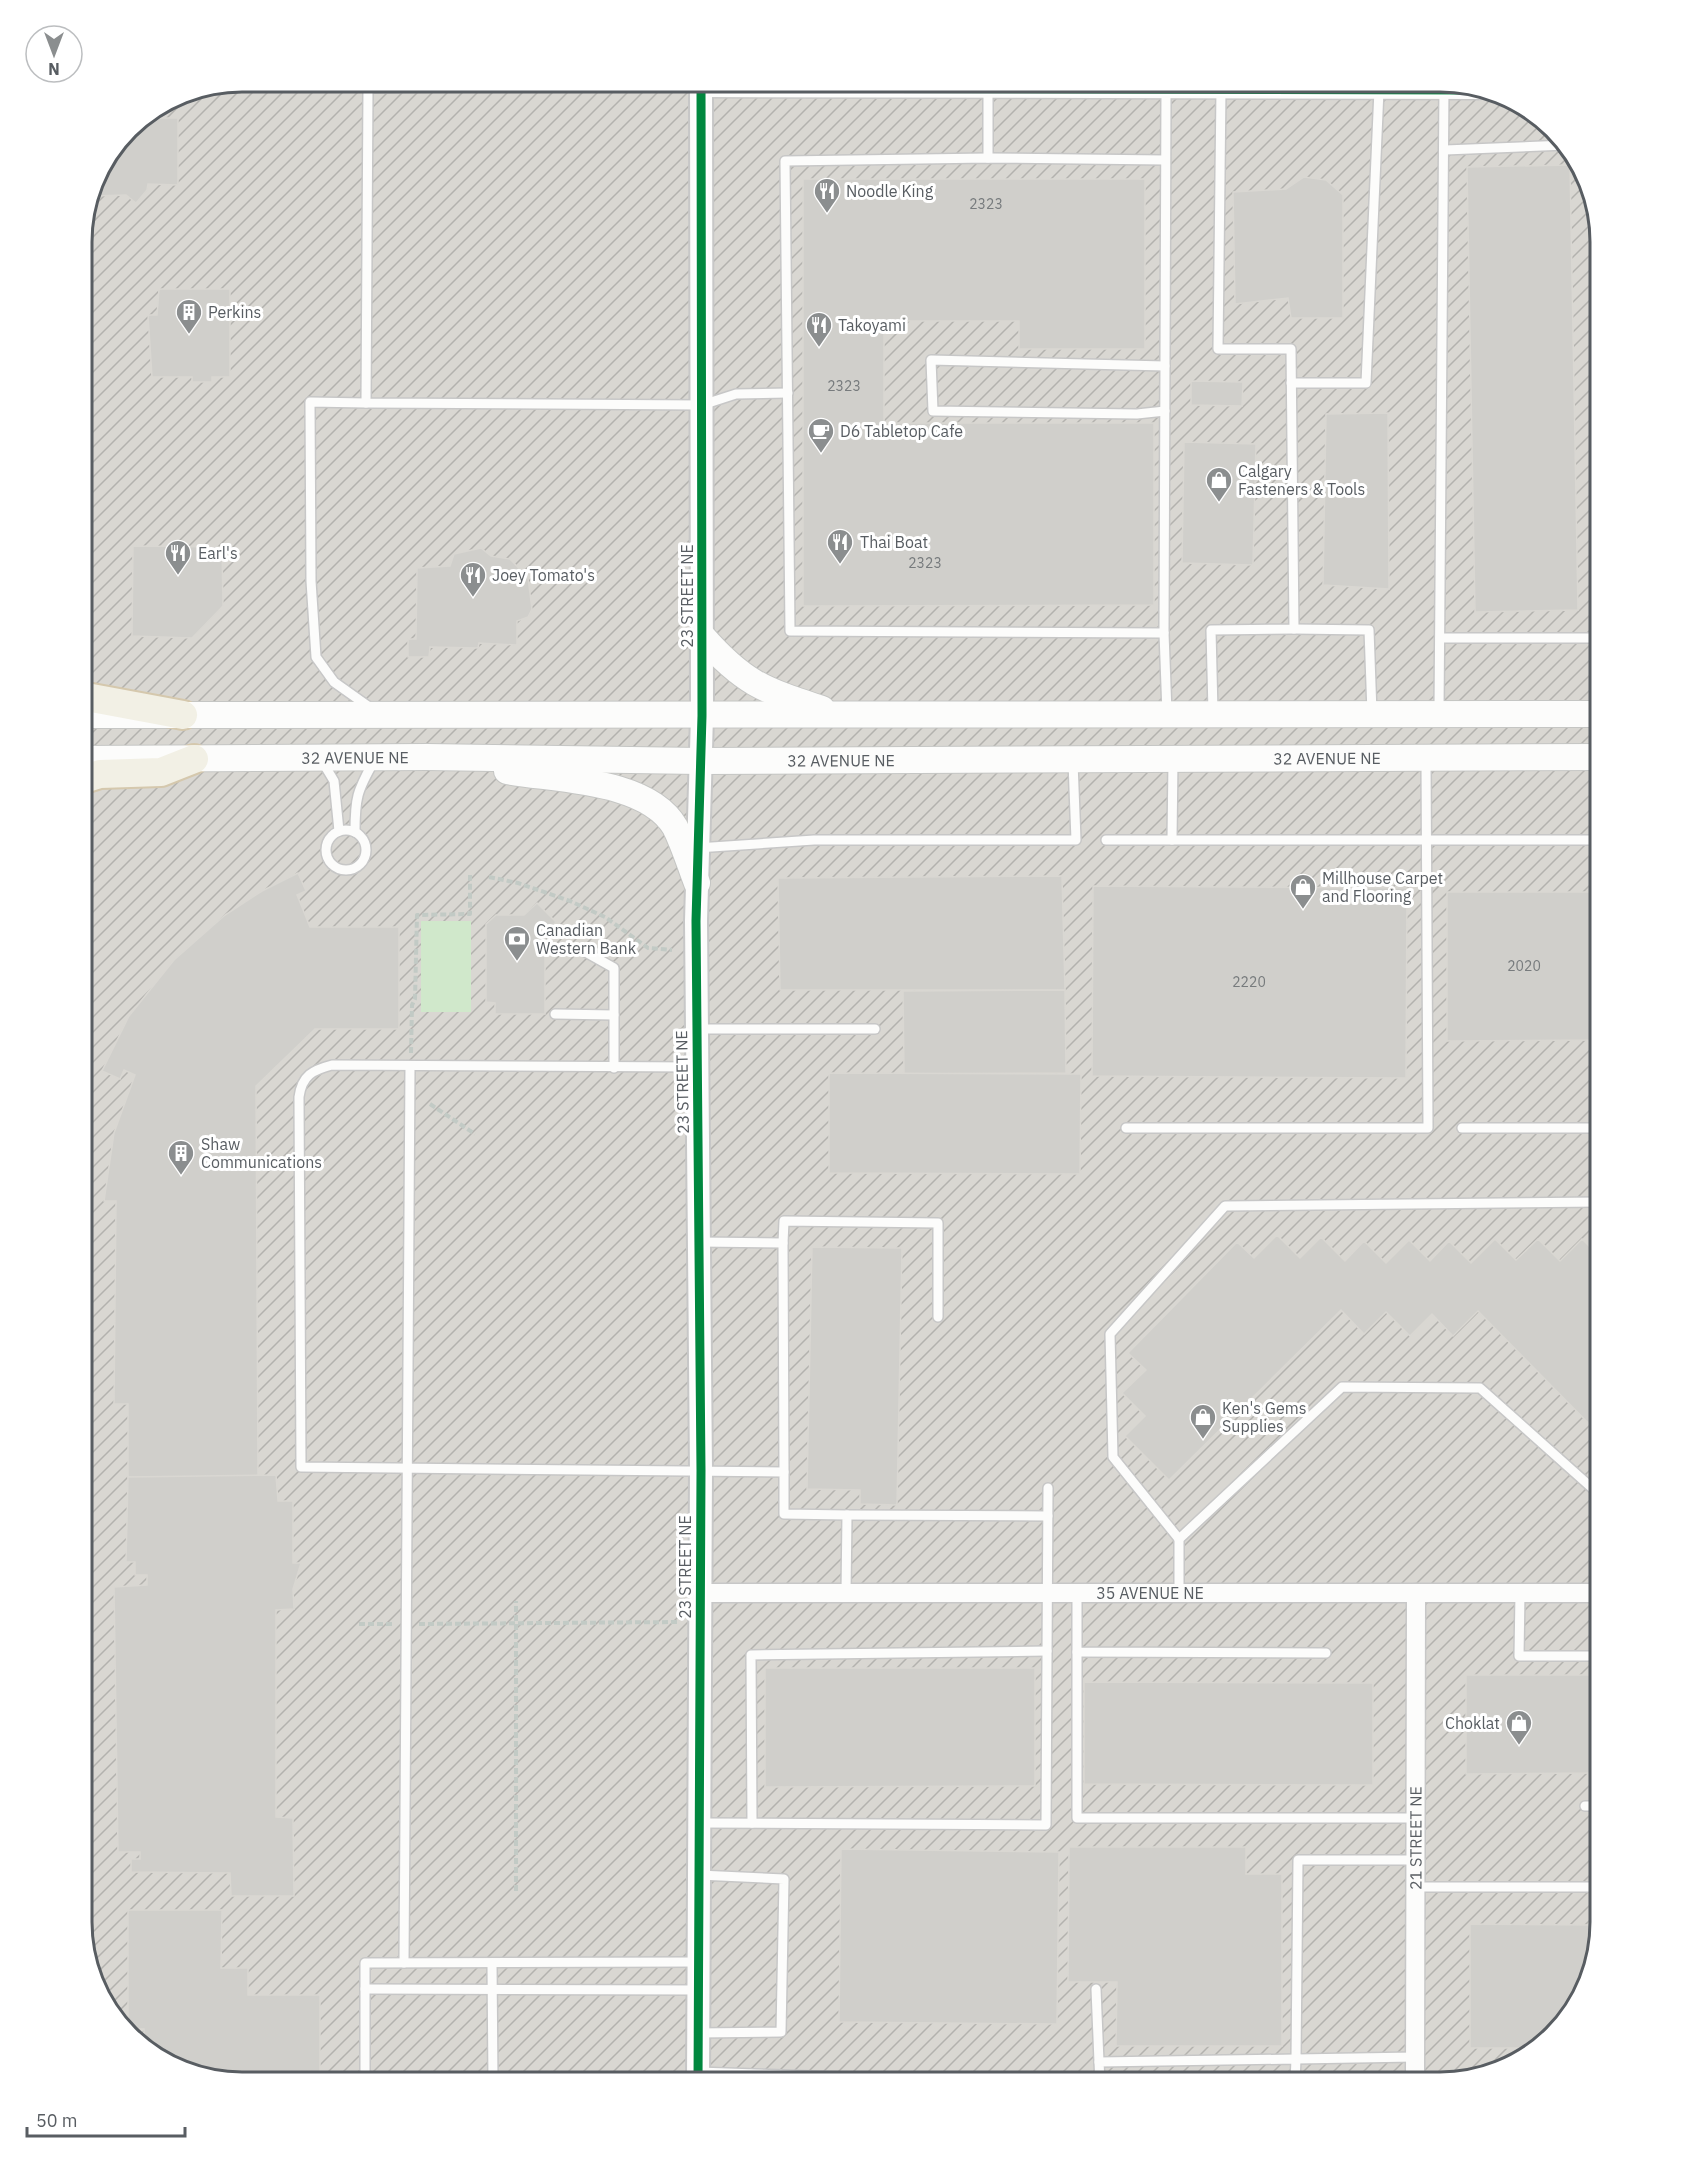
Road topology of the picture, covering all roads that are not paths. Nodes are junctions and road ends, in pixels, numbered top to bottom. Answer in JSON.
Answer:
{"nodes":[{"id":1,"x":368,"y":92,"type":"edge"},
{"id":2,"x":701,"y":92,"type":"edge"},
{"id":3,"x":988,"y":92,"type":"edge"},
{"id":4,"x":1166,"y":92,"type":"edge"},
{"id":5,"x":1221,"y":92,"type":"edge"},
{"id":6,"x":1379,"y":92,"type":"edge"},
{"id":7,"x":1444,"y":92,"type":"edge"},
{"id":8,"x":1555,"y":145,"type":"edge"},
{"id":9,"x":1445,"y":150,"type":"junction"},
{"id":10,"x":988,"y":158,"type":"junction"},
{"id":11,"x":1165,"y":160,"type":"junction"},
{"id":12,"x":1165,"y":366,"type":"junction"},
{"id":13,"x":1291,"y":383,"type":"junction"},
{"id":14,"x":788,"y":393,"type":"junction"},
{"id":15,"x":366,"y":403,"type":"junction"},
{"id":16,"x":702,"y":405,"type":"junction"},
{"id":17,"x":1165,"y":411,"type":"junction"},
{"id":18,"x":1294,"y":629,"type":"junction"},
{"id":19,"x":1164,"y":633,"type":"junction"},
{"id":20,"x":702,"y":636,"type":"junction"},
{"id":21,"x":1440,"y":638,"type":"junction"},
{"id":22,"x":1590,"y":638,"type":"edge"},
{"id":23,"x":92,"y":698,"type":"edge"},
{"id":24,"x":379,"y":714,"type":"junction"},
{"id":25,"x":1167,"y":714,"type":"junction"},
{"id":26,"x":1213,"y":714,"type":"junction"},
{"id":27,"x":1372,"y":714,"type":"junction"},
{"id":28,"x":1590,"y":714,"type":"edge"},
{"id":29,"x":92,"y":715,"type":"edge"},
{"id":30,"x":183,"y":715,"type":"junction"},
{"id":31,"x":842,"y":715,"type":"junction"},
{"id":32,"x":1439,"y":715,"type":"junction"},
{"id":33,"x":702,"y":716,"type":"junction"},
{"id":34,"x":319,"y":757,"type":"junction"},
{"id":35,"x":377,"y":757,"type":"junction"},
{"id":36,"x":427,"y":757,"type":"junction"},
{"id":37,"x":1590,"y":757,"type":"edge"},
{"id":38,"x":1426,"y":758,"type":"junction"},
{"id":39,"x":92,"y":759,"type":"edge"},
{"id":40,"x":194,"y":759,"type":"junction"},
{"id":41,"x":1073,"y":759,"type":"junction"},
{"id":42,"x":1173,"y":759,"type":"junction"},
{"id":43,"x":700,"y":761,"type":"junction"},
{"id":44,"x":92,"y":777,"type":"edge"},
{"id":45,"x":339,"y":831,"type":"junction"},
{"id":46,"x":355,"y":832,"type":"junction"},
{"id":47,"x":1106,"y":840,"type":"dead end"},
{"id":48,"x":1172,"y":840,"type":"junction"},
{"id":49,"x":1426,"y":840,"type":"junction"},
{"id":50,"x":1590,"y":840,"type":"edge"},
{"id":51,"x":698,"y":848,"type":"junction"},
{"id":52,"x":698,"y":884,"type":"junction"},
{"id":53,"x":562,"y":948,"type":"dead end"},
{"id":54,"x":555,"y":1014,"type":"dead end"},
{"id":55,"x":614,"y":1015,"type":"junction"},
{"id":56,"x":697,"y":1029,"type":"junction"},
{"id":57,"x":875,"y":1029,"type":"dead end"},
{"id":58,"x":411,"y":1066,"type":"junction"},
{"id":59,"x":697,"y":1067,"type":"junction"},
{"id":60,"x":614,"y":1068,"type":"junction"},
{"id":61,"x":1126,"y":1128,"type":"dead end"},
{"id":62,"x":1462,"y":1128,"type":"dead end"},
{"id":63,"x":1590,"y":1128,"type":"edge"},
{"id":64,"x":1590,"y":1202,"type":"edge"},
{"id":65,"x":699,"y":1242,"type":"junction"},
{"id":66,"x":783,"y":1244,"type":"junction"},
{"id":67,"x":938,"y":1317,"type":"dead end"},
{"id":68,"x":409,"y":1468,"type":"junction"},
{"id":69,"x":700,"y":1470,"type":"junction"},
{"id":70,"x":784,"y":1472,"type":"junction"},
{"id":71,"x":1590,"y":1486,"type":"edge"},
{"id":72,"x":1048,"y":1488,"type":"dead end"},
{"id":73,"x":847,"y":1515,"type":"junction"},
{"id":74,"x":1048,"y":1516,"type":"junction"},
{"id":75,"x":1179,"y":1539,"type":"junction"},
{"id":76,"x":700,"y":1593,"type":"junction"},
{"id":77,"x":846,"y":1593,"type":"junction"},
{"id":78,"x":1047,"y":1593,"type":"junction"},
{"id":79,"x":1077,"y":1593,"type":"junction"},
{"id":80,"x":1179,"y":1593,"type":"junction"},
{"id":81,"x":1416,"y":1593,"type":"junction"},
{"id":82,"x":1520,"y":1593,"type":"junction"},
{"id":83,"x":1590,"y":1593,"type":"edge"},
{"id":84,"x":1047,"y":1651,"type":"junction"},
{"id":85,"x":1077,"y":1652,"type":"junction"},
{"id":86,"x":1326,"y":1653,"type":"dead end"},
{"id":87,"x":1590,"y":1656,"type":"edge"},
{"id":88,"x":1585,"y":1806,"type":"dead end"},
{"id":89,"x":1590,"y":1806,"type":"edge"},
{"id":90,"x":1415,"y":1818,"type":"junction"},
{"id":91,"x":699,"y":1823,"type":"junction"},
{"id":92,"x":752,"y":1824,"type":"junction"},
{"id":93,"x":1415,"y":1860,"type":"junction"},
{"id":94,"x":699,"y":1875,"type":"junction"},
{"id":95,"x":1415,"y":1887,"type":"junction"},
{"id":96,"x":1590,"y":1887,"type":"edge"},
{"id":97,"x":699,"y":1962,"type":"junction"},
{"id":98,"x":404,"y":1963,"type":"junction"},
{"id":99,"x":492,"y":1963,"type":"junction"},
{"id":100,"x":365,"y":1989,"type":"junction"},
{"id":101,"x":1095,"y":1989,"type":"dead end"},
{"id":102,"x":492,"y":1990,"type":"junction"},
{"id":103,"x":699,"y":1990,"type":"junction"},
{"id":104,"x":698,"y":2033,"type":"junction"},
{"id":105,"x":1415,"y":2056,"type":"junction"},
{"id":106,"x":1296,"y":2059,"type":"junction"},
{"id":107,"x":1099,"y":2062,"type":"junction"},
{"id":108,"x":365,"y":2072,"type":"edge"},
{"id":109,"x":493,"y":2072,"type":"edge"},
{"id":110,"x":698,"y":2072,"type":"edge"},
{"id":111,"x":1100,"y":2072,"type":"edge"},
{"id":112,"x":1295,"y":2072,"type":"edge"},
{"id":113,"x":1415,"y":2072,"type":"edge"}],
"edges":[{"from":1,"to":15,"type":"lane"},
{"from":2,"to":16,"type":"street","name":"23 STREET NE"},
{"from":3,"to":10,"type":"lane"},
{"from":4,"to":11,"type":"lane"},
{"from":5,"to":13,"type":"lane"},
{"from":6,"to":13,"type":"lane"},
{"from":7,"to":9,"type":"lane"},
{"from":8,"to":9,"type":"lane"},
{"from":9,"to":21,"type":"lane"},
{"from":10,"to":11,"type":"lane"},
{"from":10,"to":14,"type":"lane"},
{"from":11,"to":12,"type":"lane"},
{"from":12,"to":17,"type":"lane"},
{"from":12,"to":17,"type":"lane"},
{"from":13,"to":18,"type":"lane"},
{"from":14,"to":16,"type":"lane"},
{"from":14,"to":19,"type":"lane"},
{"from":15,"to":16,"type":"lane"},
{"from":15,"to":24,"type":"lane"},
{"from":16,"to":20,"type":"street","name":"23 STREET NE"},
{"from":17,"to":19,"type":"lane"},
{"from":18,"to":26,"type":"lane"},
{"from":18,"to":27,"type":"lane"},
{"from":19,"to":25,"type":"lane"},
{"from":20,"to":31,"type":"main road"},
{"from":20,"to":33,"type":"street","name":"23 STREET NE"},
{"from":21,"to":22,"type":"lane"},
{"from":21,"to":32,"type":"lane"},
{"from":23,"to":30,"type":"main road"},
{"from":24,"to":30,"type":"main road"},
{"from":24,"to":33,"type":"main road"},
{"from":25,"to":26,"type":"main road"},
{"from":25,"to":31,"type":"main road"},
{"from":26,"to":27,"type":"main road"},
{"from":27,"to":32,"type":"main road"},
{"from":28,"to":32,"type":"main road"},
{"from":29,"to":30,"type":"main road"},
{"from":31,"to":33,"type":"main road"},
{"from":33,"to":43,"type":"street","name":"23 STREET NE"},
{"from":34,"to":35,"type":"main road","name":"32 AVENUE NE"},
{"from":34,"to":40,"type":"main road","name":"32 AVENUE NE"},
{"from":34,"to":45,"type":"lane"},
{"from":35,"to":36,"type":"main road","name":"32 AVENUE NE"},
{"from":35,"to":46,"type":"lane"},
{"from":36,"to":43,"type":"main road","name":"32 AVENUE NE"},
{"from":36,"to":52,"type":"main road"},
{"from":37,"to":38,"type":"main road","name":"32 AVENUE NE"},
{"from":38,"to":42,"type":"main road","name":"32 AVENUE NE"},
{"from":38,"to":49,"type":"lane"},
{"from":39,"to":40,"type":"main road","name":"32 AVENUE NE"},
{"from":40,"to":44,"type":"main road"},
{"from":41,"to":42,"type":"main road","name":"32 AVENUE NE"},
{"from":41,"to":43,"type":"main road","name":"32 AVENUE NE"},
{"from":41,"to":51,"type":"lane"},
{"from":42,"to":48,"type":"lane"},
{"from":43,"to":51,"type":"street","name":"23 STREET NE"},
{"from":45,"to":46,"type":"lane"},
{"from":45,"to":46,"type":"lane"},
{"from":47,"to":48,"type":"lane"},
{"from":48,"to":49,"type":"lane"},
{"from":49,"to":50,"type":"lane"},
{"from":49,"to":61,"type":"lane"},
{"from":51,"to":52,"type":"street","name":"23 STREET NE"},
{"from":52,"to":56,"type":"street","name":"23 STREET NE"},
{"from":53,"to":55,"type":"lane"},
{"from":54,"to":55,"type":"lane"},
{"from":55,"to":60,"type":"lane"},
{"from":56,"to":57,"type":"lane"},
{"from":56,"to":59,"type":"street","name":"23 STREET NE"},
{"from":58,"to":60,"type":"lane"},
{"from":58,"to":68,"type":"lane"},
{"from":58,"to":68,"type":"lane"},
{"from":59,"to":60,"type":"lane"},
{"from":59,"to":65,"type":"street","name":"23 STREET NE"},
{"from":62,"to":63,"type":"lane"},
{"from":64,"to":75,"type":"lane"},
{"from":65,"to":66,"type":"lane"},
{"from":65,"to":69,"type":"street","name":"23 STREET NE"},
{"from":66,"to":67,"type":"lane"},
{"from":66,"to":70,"type":"lane"},
{"from":68,"to":69,"type":"lane"},
{"from":68,"to":98,"type":"lane"},
{"from":69,"to":70,"type":"lane"},
{"from":69,"to":76,"type":"street","name":"23 STREET NE"},
{"from":70,"to":73,"type":"lane"},
{"from":71,"to":75,"type":"lane"},
{"from":72,"to":74,"type":"lane"},
{"from":73,"to":74,"type":"lane"},
{"from":73,"to":77,"type":"lane"},
{"from":74,"to":78,"type":"lane"},
{"from":75,"to":80,"type":"lane"},
{"from":76,"to":77,"type":"street","name":"35 AVENUE NE"},
{"from":76,"to":91,"type":"street","name":"23 STREET NE"},
{"from":77,"to":78,"type":"street","name":"35 AVENUE NE"},
{"from":78,"to":79,"type":"street","name":"35 AVENUE NE"},
{"from":78,"to":84,"type":"lane"},
{"from":79,"to":80,"type":"street","name":"35 AVENUE NE"},
{"from":79,"to":85,"type":"lane"},
{"from":80,"to":81,"type":"street","name":"35 AVENUE NE"},
{"from":81,"to":82,"type":"street","name":"35 AVENUE NE"},
{"from":81,"to":90,"type":"street","name":"21 STREET NE"},
{"from":82,"to":83,"type":"street","name":"35 AVENUE NE"},
{"from":82,"to":87,"type":"lane"},
{"from":84,"to":92,"type":"lane"},
{"from":84,"to":92,"type":"lane"},
{"from":85,"to":86,"type":"lane"},
{"from":85,"to":90,"type":"lane"},
{"from":88,"to":89,"type":"lane"},
{"from":90,"to":93,"type":"street","name":"21 STREET NE"},
{"from":91,"to":92,"type":"lane"},
{"from":91,"to":94,"type":"street","name":"23 STREET NE"},
{"from":93,"to":95,"type":"street","name":"21 STREET NE"},
{"from":93,"to":106,"type":"lane"},
{"from":94,"to":97,"type":"street","name":"23 STREET NE"},
{"from":94,"to":104,"type":"lane"},
{"from":95,"to":96,"type":"lane"},
{"from":95,"to":105,"type":"street","name":"21 STREET NE"},
{"from":97,"to":99,"type":"lane"},
{"from":97,"to":103,"type":"street","name":"23 STREET NE"},
{"from":98,"to":99,"type":"lane"},
{"from":98,"to":100,"type":"lane"},
{"from":99,"to":102,"type":"lane"},
{"from":100,"to":102,"type":"lane"},
{"from":100,"to":108,"type":"lane"},
{"from":101,"to":107,"type":"lane"},
{"from":102,"to":103,"type":"lane"},
{"from":102,"to":109,"type":"lane"},
{"from":103,"to":104,"type":"street","name":"23 STREET NE"},
{"from":104,"to":110,"type":"street","name":"23 STREET NE"},
{"from":105,"to":106,"type":"lane"},
{"from":105,"to":113,"type":"street","name":"21 STREET NE"},
{"from":106,"to":107,"type":"lane"},
{"from":106,"to":112,"type":"lane"},
{"from":107,"to":111,"type":"lane"}]}
